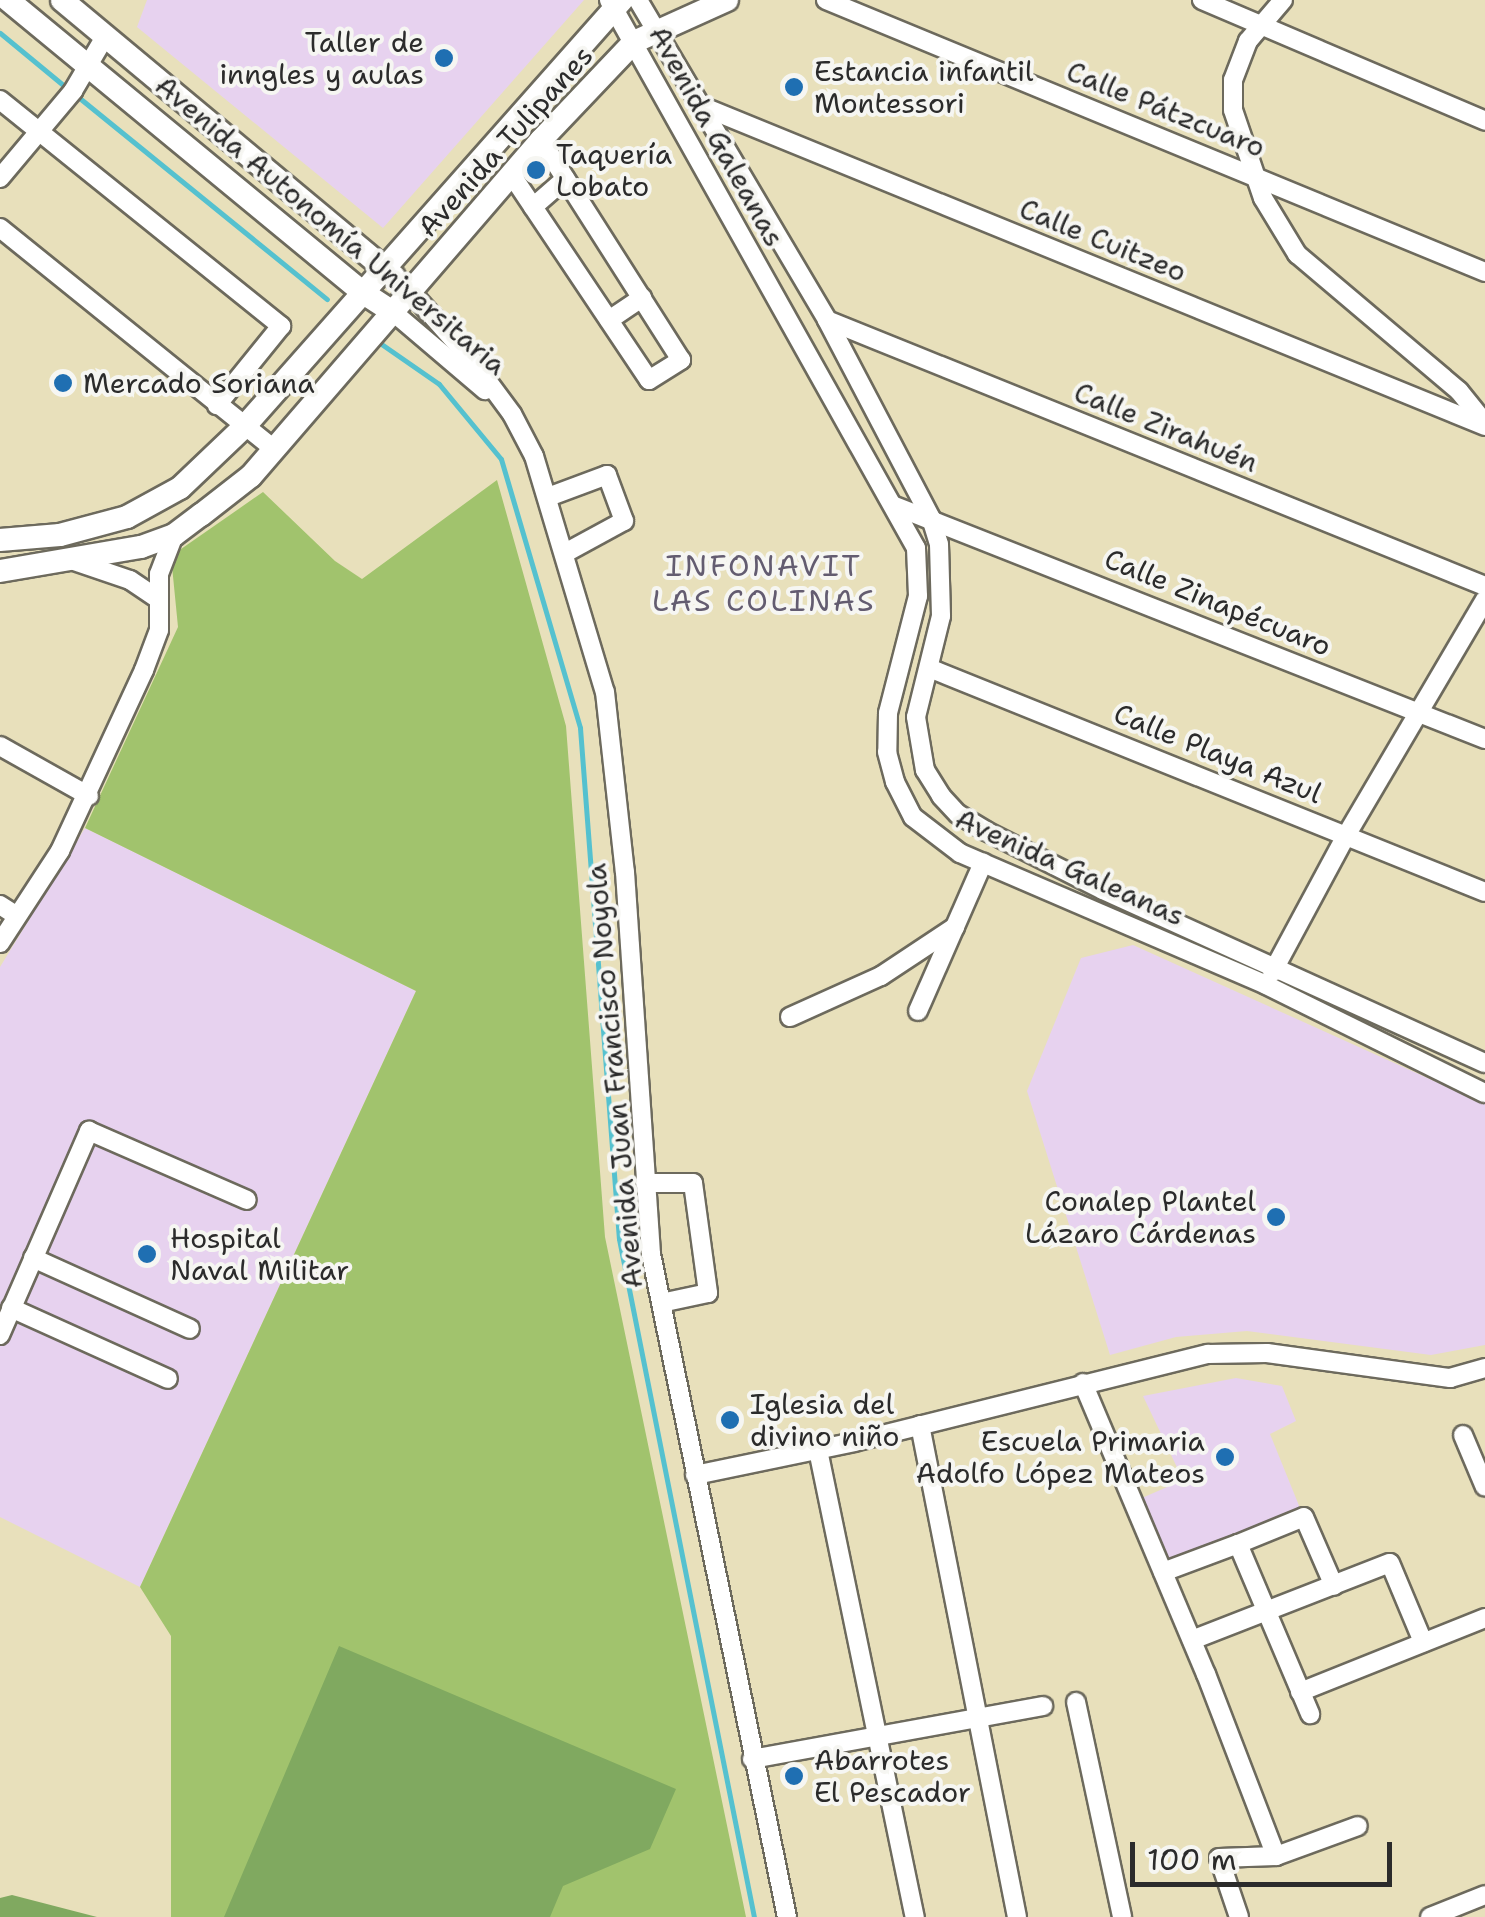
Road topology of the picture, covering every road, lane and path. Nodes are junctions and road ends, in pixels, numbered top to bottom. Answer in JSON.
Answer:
{"nodes":[{"id":1,"x":62,"y":0,"type":"edge"},
{"id":2,"x":638,"y":0,"type":"edge"},
{"id":3,"x":727,"y":0,"type":"edge"},
{"id":4,"x":826,"y":0,"type":"edge"},
{"id":5,"x":1202,"y":0,"type":"edge"},
{"id":6,"x":1284,"y":0,"type":"edge"},
{"id":7,"x":614,"y":2,"type":"edge"},
{"id":8,"x":7,"y":8,"type":"edge"},
{"id":9,"x":1260,"y":24,"type":"junction"},
{"id":10,"x":106,"y":35,"type":"junction"},
{"id":11,"x":644,"y":37,"type":"junction"},
{"id":12,"x":90,"y":66,"type":"junction"},
{"id":13,"x":0,"y":100,"type":"edge"},
{"id":14,"x":700,"y":105,"type":"junction"},
{"id":15,"x":1485,"y":120,"type":"edge"},
{"id":16,"x":38,"y":132,"type":"junction"},
{"id":17,"x":541,"y":140,"type":"junction"},
{"id":18,"x":1252,"y":173,"type":"junction"},
{"id":19,"x":511,"y":174,"type":"junction"},
{"id":20,"x":0,"y":178,"type":"edge"},
{"id":21,"x":565,"y":179,"type":"junction"},
{"id":22,"x":533,"y":207,"type":"junction"},
{"id":23,"x":0,"y":228,"type":"edge"},
{"id":24,"x":385,"y":269,"type":"junction"},
{"id":25,"x":1485,"y":272,"type":"edge"},
{"id":26,"x":362,"y":292,"type":"junction"},
{"id":27,"x":411,"y":292,"type":"junction"},
{"id":28,"x":642,"y":298,"type":"junction"},
{"id":29,"x":393,"y":312,"type":"junction"},
{"id":30,"x":609,"y":320,"type":"junction"},
{"id":31,"x":827,"y":320,"type":"junction"},
{"id":32,"x":314,"y":344,"type":"junction"},
{"id":33,"x":344,"y":368,"type":"junction"},
{"id":34,"x":218,"y":404,"type":"junction"},
{"id":35,"x":512,"y":414,"type":"junction"},
{"id":36,"x":1485,"y":425,"type":"edge"},
{"id":37,"x":244,"y":427,"type":"junction"},
{"id":38,"x":274,"y":449,"type":"junction"},
{"id":39,"x":548,"y":497,"type":"junction"},
{"id":40,"x":896,"y":506,"type":"junction"},
{"id":41,"x":931,"y":518,"type":"junction"},
{"id":42,"x":174,"y":534,"type":"junction"},
{"id":43,"x":0,"y":540,"type":"edge"},
{"id":44,"x":565,"y":553,"type":"junction"},
{"id":45,"x":74,"y":561,"type":"junction"},
{"id":46,"x":0,"y":571,"type":"edge"},
{"id":47,"x":1485,"y":586,"type":"edge"},
{"id":48,"x":158,"y":599,"type":"junction"},
{"id":49,"x":1485,"y":600,"type":"edge"},
{"id":50,"x":929,"y":668,"type":"junction"},
{"id":51,"x":1420,"y":711,"type":"junction"},
{"id":52,"x":1485,"y":738,"type":"edge"},
{"id":53,"x":0,"y":746,"type":"edge"},
{"id":54,"x":89,"y":796,"type":"junction"},
{"id":55,"x":1348,"y":834,"type":"junction"},
{"id":56,"x":983,"y":863,"type":"junction"},
{"id":57,"x":1103,"y":890,"type":"junction"},
{"id":58,"x":1485,"y":892,"type":"edge"},
{"id":59,"x":0,"y":904,"type":"edge"},
{"id":60,"x":1094,"y":910,"type":"junction"},
{"id":61,"x":18,"y":916,"type":"junction"},
{"id":62,"x":955,"y":927,"type":"junction"},
{"id":63,"x":0,"y":944,"type":"edge"},
{"id":64,"x":1276,"y":965,"type":"junction"},
{"id":65,"x":1266,"y":985,"type":"junction"},
{"id":66,"x":918,"y":1011,"type":"dead end"},
{"id":67,"x":790,"y":1017,"type":"dead end"},
{"id":68,"x":1485,"y":1063,"type":"edge"},
{"id":69,"x":1485,"y":1092,"type":"edge"},
{"id":70,"x":645,"y":1182,"type":"junction"},
{"id":71,"x":247,"y":1200,"type":"dead end"},
{"id":72,"x":33,"y":1258,"type":"junction"},
{"id":73,"x":660,"y":1303,"type":"junction"},
{"id":74,"x":12,"y":1308,"type":"junction"},
{"id":75,"x":190,"y":1329,"type":"dead end"},
{"id":76,"x":0,"y":1334,"type":"edge"},
{"id":77,"x":1485,"y":1368,"type":"edge"},
{"id":78,"x":168,"y":1379,"type":"dead end"},
{"id":79,"x":1083,"y":1383,"type":"junction"},
{"id":80,"x":920,"y":1425,"type":"junction"},
{"id":81,"x":1463,"y":1435,"type":"dead end"},
{"id":82,"x":818,"y":1450,"type":"junction"},
{"id":83,"x":695,"y":1475,"type":"junction"},
{"id":84,"x":1485,"y":1488,"type":"edge"},
{"id":85,"x":1238,"y":1544,"type":"junction"},
{"id":86,"x":1163,"y":1572,"type":"junction"},
{"id":87,"x":1334,"y":1586,"type":"junction"},
{"id":88,"x":1267,"y":1613,"type":"junction"},
{"id":89,"x":1485,"y":1618,"type":"edge"},
{"id":90,"x":1192,"y":1640,"type":"junction"},
{"id":91,"x":1423,"y":1642,"type":"junction"},
{"id":92,"x":1300,"y":1692,"type":"junction"},
{"id":93,"x":1076,"y":1702,"type":"dead end"},
{"id":94,"x":1043,"y":1706,"type":"dead end"},
{"id":95,"x":1310,"y":1714,"type":"dead end"},
{"id":96,"x":980,"y":1719,"type":"junction"},
{"id":97,"x":878,"y":1738,"type":"junction"},
{"id":98,"x":752,"y":1759,"type":"junction"},
{"id":99,"x":1358,"y":1826,"type":"dead end"},
{"id":100,"x":1276,"y":1856,"type":"junction"},
{"id":101,"x":1485,"y":1896,"type":"edge"},
{"id":102,"x":788,"y":1917,"type":"edge"},
{"id":103,"x":914,"y":1917,"type":"edge"},
{"id":104,"x":1017,"y":1917,"type":"edge"},
{"id":105,"x":1122,"y":1917,"type":"edge"},
{"id":106,"x":1238,"y":1917,"type":"edge"},
{"id":107,"x":1430,"y":1917,"type":"edge"}],
"edges":[{"from":1,"to":10,"type":"main road","name":"Avenida Autonomía Universitaria"},
{"from":2,"to":11,"type":"street","name":"Avenida Galeanas"},
{"from":3,"to":11,"type":"main road","name":"Avenida Tulipanes"},
{"from":4,"to":18,"type":"street","name":"Calle Pátzcuaro"},
{"from":5,"to":9,"type":"street"},
{"from":6,"to":9,"type":"street"},
{"from":7,"to":11,"type":"street","name":"Avenida Galeanas"},
{"from":7,"to":24,"type":"main road","name":"Avenida Tulipanes"},
{"from":8,"to":12,"type":"main road","name":"Avenida Autonomía Universitaria"},
{"from":9,"to":15,"type":"street"},
{"from":9,"to":18,"type":"street"},
{"from":10,"to":12,"type":"street"},
{"from":10,"to":24,"type":"main road","name":"Avenida Autonomía Universitaria"},
{"from":11,"to":14,"type":"street","name":"Avenida Galeanas"},
{"from":11,"to":17,"type":"main road","name":"Avenida Tulipanes"},
{"from":11,"to":40,"type":"street","name":"Avenida Galeanas"},
{"from":12,"to":16,"type":"street"},
{"from":12,"to":26,"type":"main road","name":"Avenida Autonomía Universitaria"},
{"from":13,"to":16,"type":"street"},
{"from":14,"to":31,"type":"street","name":"Avenida Galeanas"},
{"from":14,"to":36,"type":"street","name":"Calle Cuitzeo"},
{"from":16,"to":20,"type":"street"},
{"from":16,"to":34,"type":"street"},
{"from":17,"to":19,"type":"main road","name":"Avenida Tulipanes"},
{"from":17,"to":21,"type":"street"},
{"from":18,"to":25,"type":"street","name":"Calle Pátzcuaro"},
{"from":18,"to":36,"type":"street"},
{"from":19,"to":22,"type":"street"},
{"from":19,"to":27,"type":"main road","name":"Avenida Tulipanes"},
{"from":21,"to":22,"type":"street"},
{"from":21,"to":28,"type":"street"},
{"from":22,"to":30,"type":"street"},
{"from":23,"to":34,"type":"street"},
{"from":24,"to":26,"type":"main road","name":"Avenida Tulipanes"},
{"from":24,"to":27,"type":"main road","name":"Avenida Autonomía Universitaria"},
{"from":26,"to":29,"type":"main road","name":"Avenida Autonomía Universitaria"},
{"from":26,"to":32,"type":"main road","name":"Avenida Tulipanes"},
{"from":27,"to":29,"type":"main road","name":"Avenida Tulipanes"},
{"from":27,"to":35,"type":"street","name":"Avenida Autonomía Universitaria"},
{"from":28,"to":30,"type":"street"},
{"from":28,"to":30,"type":"street"},
{"from":29,"to":33,"type":"main road","name":"Avenida Tulipanes"},
{"from":29,"to":35,"type":"street","name":"Avenida Autonomía Universitaria"},
{"from":31,"to":41,"type":"street","name":"Avenida Galeanas"},
{"from":31,"to":47,"type":"street","name":"Calle Zirahuén"},
{"from":32,"to":33,"type":"main road"},
{"from":32,"to":37,"type":"main road","name":"Avenida Tulipanes"},
{"from":33,"to":38,"type":"main road","name":"Avenida Tulipanes"},
{"from":34,"to":37,"type":"street"},
{"from":35,"to":39,"type":"street","name":"Avenida Juan Francisco Noyola"},
{"from":37,"to":38,"type":"street"},
{"from":37,"to":43,"type":"main road","name":"Avenida Tulipanes"},
{"from":38,"to":42,"type":"main road","name":"Avenida Tulipanes"},
{"from":39,"to":44,"type":"street","name":"Avenida Juan Francisco Noyola"},
{"from":39,"to":44,"type":"street"},
{"from":40,"to":41,"type":"street","name":"Calle Zinapécuaro"},
{"from":40,"to":56,"type":"street","name":"Avenida Galeanas"},
{"from":41,"to":50,"type":"street","name":"Avenida Galeanas"},
{"from":41,"to":51,"type":"street","name":"Calle Zinapécuaro"},
{"from":42,"to":45,"type":"main road","name":"Avenida Tulipanes"},
{"from":42,"to":48,"type":"street"},
{"from":44,"to":70,"type":"street","name":"Avenida Juan Francisco Noyola"},
{"from":45,"to":46,"type":"main road","name":"Avenida Tulipanes"},
{"from":45,"to":48,"type":"street"},
{"from":48,"to":54,"type":"street"},
{"from":49,"to":51,"type":"street"},
{"from":50,"to":55,"type":"street","name":"Calle Playa Azul"},
{"from":50,"to":57,"type":"street","name":"Avenida Galeanas"},
{"from":51,"to":52,"type":"street","name":"Calle Zinapécuaro"},
{"from":51,"to":55,"type":"street"},
{"from":53,"to":54,"type":"street"},
{"from":54,"to":61,"type":"street"},
{"from":55,"to":58,"type":"street","name":"Calle Playa Azul"},
{"from":55,"to":64,"type":"street"},
{"from":56,"to":60,"type":"street","name":"Avenida Galeanas"},
{"from":56,"to":62,"type":"street"},
{"from":57,"to":60,"type":"street"},
{"from":57,"to":64,"type":"street","name":"Avenida Galeanas"},
{"from":59,"to":61,"type":"street"},
{"from":60,"to":65,"type":"street","name":"Avenida Galeanas"},
{"from":61,"to":63,"type":"street"},
{"from":62,"to":66,"type":"street"},
{"from":62,"to":67,"type":"street"},
{"from":64,"to":65,"type":"street"},
{"from":64,"to":68,"type":"street","name":"Avenida Galeanas"},
{"from":65,"to":69,"type":"street","name":"Avenida Galeanas"},
{"from":70,"to":73,"type":"street","name":"Avenida Juan Francisco Noyola"},
{"from":70,"to":73,"type":"street"},
{"from":71,"to":72,"type":"street"},
{"from":72,"to":74,"type":"street"},
{"from":72,"to":75,"type":"street"},
{"from":73,"to":83,"type":"street","name":"Avenida Juan Francisco Noyola"},
{"from":74,"to":76,"type":"street"},
{"from":74,"to":78,"type":"street"},
{"from":77,"to":79,"type":"street"},
{"from":79,"to":80,"type":"street"},
{"from":79,"to":86,"type":"street"},
{"from":80,"to":82,"type":"street"},
{"from":80,"to":96,"type":"street"},
{"from":81,"to":84,"type":"street"},
{"from":82,"to":83,"type":"street"},
{"from":82,"to":97,"type":"street"},
{"from":83,"to":98,"type":"street","name":"Avenida Juan Francisco Noyola"},
{"from":85,"to":86,"type":"street"},
{"from":85,"to":87,"type":"street"},
{"from":85,"to":88,"type":"street"},
{"from":86,"to":90,"type":"street"},
{"from":87,"to":88,"type":"street"},
{"from":87,"to":91,"type":"street"},
{"from":88,"to":90,"type":"street"},
{"from":88,"to":92,"type":"street"},
{"from":89,"to":91,"type":"street"},
{"from":90,"to":100,"type":"street"},
{"from":91,"to":92,"type":"street"},
{"from":92,"to":95,"type":"street"},
{"from":93,"to":105,"type":"street"},
{"from":94,"to":96,"type":"street"},
{"from":96,"to":97,"type":"street"},
{"from":96,"to":104,"type":"street"},
{"from":97,"to":98,"type":"street"},
{"from":97,"to":103,"type":"street"},
{"from":98,"to":102,"type":"street","name":"Avenida Juan Francisco Noyola"},
{"from":99,"to":100,"type":"street"},
{"from":100,"to":106,"type":"street"},
{"from":101,"to":107,"type":"street"}]}
